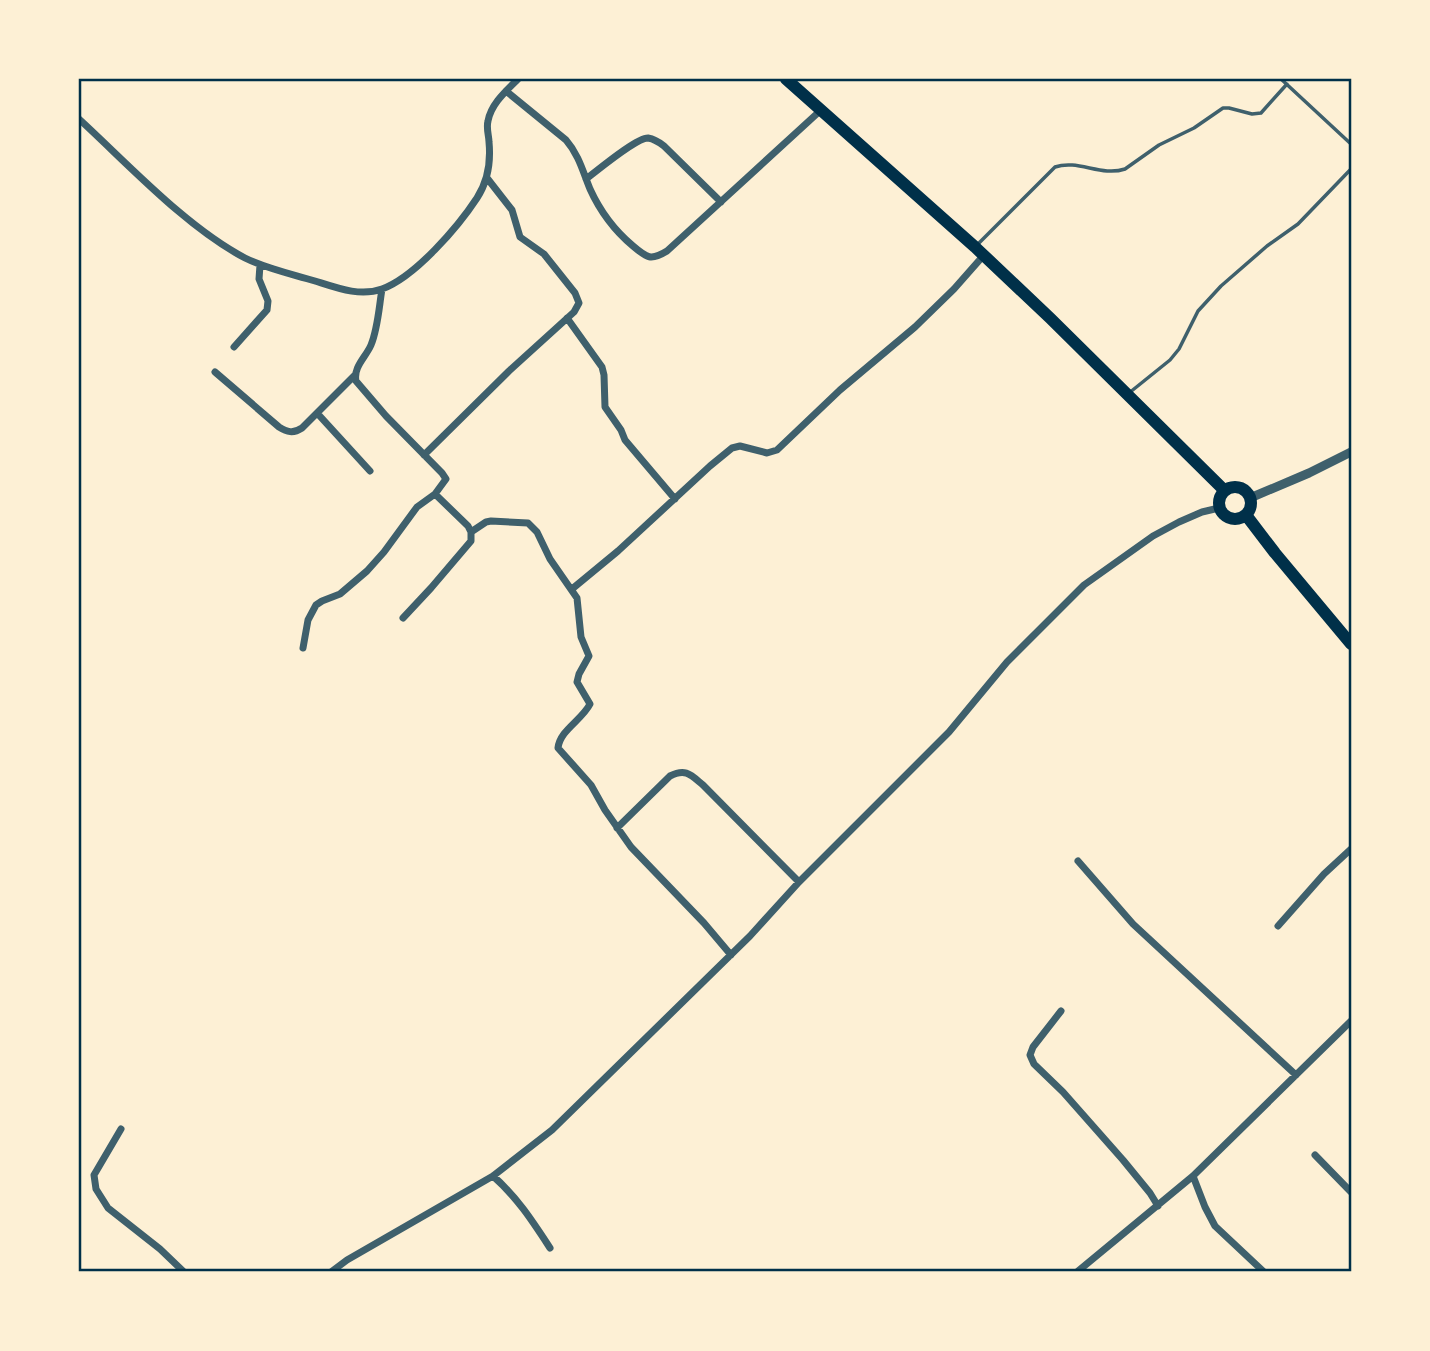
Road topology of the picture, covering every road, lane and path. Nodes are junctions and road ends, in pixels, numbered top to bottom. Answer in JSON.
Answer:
{"nodes":[{"id":1,"x":518,"y":79,"type":"edge"},
{"id":2,"x":786,"y":79,"type":"edge"},
{"id":3,"x":1281,"y":79,"type":"edge"},
{"id":4,"x":1287,"y":84,"type":"junction"},
{"id":5,"x":506,"y":91,"type":"junction"},
{"id":6,"x":821,"y":110,"type":"junction"},
{"id":7,"x":79,"y":118,"type":"edge"},
{"id":8,"x":1351,"y":144,"type":"edge"},
{"id":9,"x":1351,"y":169,"type":"edge"},
{"id":10,"x":487,"y":178,"type":"junction"},
{"id":11,"x":586,"y":178,"type":"junction"},
{"id":12,"x":721,"y":202,"type":"junction"},
{"id":13,"x":979,"y":251,"type":"junction"},
{"id":14,"x":260,"y":265,"type":"junction"},
{"id":15,"x":382,"y":289,"type":"junction"},
{"id":16,"x":567,"y":318,"type":"junction"},
{"id":17,"x":234,"y":347,"type":"dead end"},
{"id":18,"x":215,"y":372,"type":"dead end"},
{"id":19,"x":355,"y":375,"type":"junction"},
{"id":20,"x":1128,"y":394,"type":"junction"},
{"id":21,"x":317,"y":413,"type":"junction"},
{"id":22,"x":1351,"y":452,"type":"edge"},
{"id":23,"x":424,"y":455,"type":"junction"},
{"id":24,"x":370,"y":471,"type":"dead end"},
{"id":25,"x":1224,"y":490,"type":"junction"},
{"id":26,"x":435,"y":494,"type":"junction"},
{"id":27,"x":1250,"y":498,"type":"junction"},
{"id":28,"x":675,"y":499,"type":"junction"},
{"id":29,"x":1219,"y":508,"type":"junction"},
{"id":30,"x":1246,"y":515,"type":"junction"},
{"id":31,"x":471,"y":532,"type":"junction"},
{"id":32,"x":572,"y":589,"type":"junction"},
{"id":33,"x":403,"y":618,"type":"dead end"},
{"id":34,"x":1351,"y":644,"type":"edge"},
{"id":35,"x":303,"y":648,"type":"dead end"},
{"id":36,"x":617,"y":828,"type":"junction"},
{"id":37,"x":1351,"y":849,"type":"edge"},
{"id":38,"x":1078,"y":861,"type":"dead end"},
{"id":39,"x":799,"y":882,"type":"junction"},
{"id":40,"x":1279,"y":926,"type":"dead end"},
{"id":41,"x":731,"y":955,"type":"junction"},
{"id":42,"x":1061,"y":1011,"type":"dead end"},
{"id":43,"x":1351,"y":1021,"type":"edge"},
{"id":44,"x":1296,"y":1075,"type":"junction"},
{"id":45,"x":121,"y":1129,"type":"dead end"},
{"id":46,"x":1315,"y":1155,"type":"dead end"},
{"id":47,"x":1193,"y":1175,"type":"junction"},
{"id":48,"x":493,"y":1176,"type":"junction"},
{"id":49,"x":1351,"y":1192,"type":"edge"},
{"id":50,"x":1158,"y":1206,"type":"junction"},
{"id":51,"x":550,"y":1248,"type":"dead end"},
{"id":52,"x":184,"y":1272,"type":"edge"},
{"id":53,"x":331,"y":1272,"type":"edge"},
{"id":54,"x":1077,"y":1272,"type":"edge"},
{"id":55,"x":1264,"y":1272,"type":"edge"}],
"edges":[{"from":1,"to":5,"type":"street"},
{"from":2,"to":6,"type":"highway"},
{"from":3,"to":4,"type":"lane"},
{"from":4,"to":8,"type":"lane"},
{"from":4,"to":13,"type":"lane"},
{"from":5,"to":10,"type":"street"},
{"from":5,"to":11,"type":"street"},
{"from":6,"to":12,"type":"street"},
{"from":6,"to":13,"type":"highway"},
{"from":7,"to":14,"type":"street"},
{"from":9,"to":20,"type":"lane"},
{"from":10,"to":15,"type":"street"},
{"from":10,"to":16,"type":"street"},
{"from":11,"to":12,"type":"street"},
{"from":11,"to":12,"type":"street"},
{"from":13,"to":20,"type":"highway"},
{"from":13,"to":28,"type":"street"},
{"from":14,"to":15,"type":"street"},
{"from":14,"to":17,"type":"street"},
{"from":15,"to":19,"type":"street"},
{"from":16,"to":23,"type":"street"},
{"from":16,"to":28,"type":"street"},
{"from":18,"to":21,"type":"street"},
{"from":19,"to":21,"type":"street"},
{"from":19,"to":23,"type":"street"},
{"from":20,"to":25,"type":"highway"},
{"from":21,"to":24,"type":"street"},
{"from":22,"to":27,"type":"street"},
{"from":23,"to":26,"type":"street"},
{"from":25,"to":27,"type":"highway"},
{"from":25,"to":29,"type":"highway"},
{"from":26,"to":31,"type":"street"},
{"from":26,"to":35,"type":"street"},
{"from":27,"to":30,"type":"highway"},
{"from":28,"to":32,"type":"street"},
{"from":29,"to":30,"type":"highway"},
{"from":29,"to":39,"type":"street"},
{"from":30,"to":34,"type":"highway"},
{"from":31,"to":32,"type":"street"},
{"from":31,"to":33,"type":"street"},
{"from":32,"to":36,"type":"street"},
{"from":36,"to":39,"type":"street"},
{"from":36,"to":41,"type":"street"},
{"from":37,"to":40,"type":"street"},
{"from":38,"to":44,"type":"street"},
{"from":39,"to":41,"type":"street"},
{"from":41,"to":48,"type":"street"},
{"from":42,"to":50,"type":"street"},
{"from":43,"to":44,"type":"street"},
{"from":44,"to":47,"type":"street"},
{"from":45,"to":52,"type":"street"},
{"from":46,"to":49,"type":"street"},
{"from":47,"to":50,"type":"street"},
{"from":47,"to":55,"type":"street"},
{"from":48,"to":51,"type":"street"},
{"from":48,"to":53,"type":"street"},
{"from":50,"to":54,"type":"street"}]}
